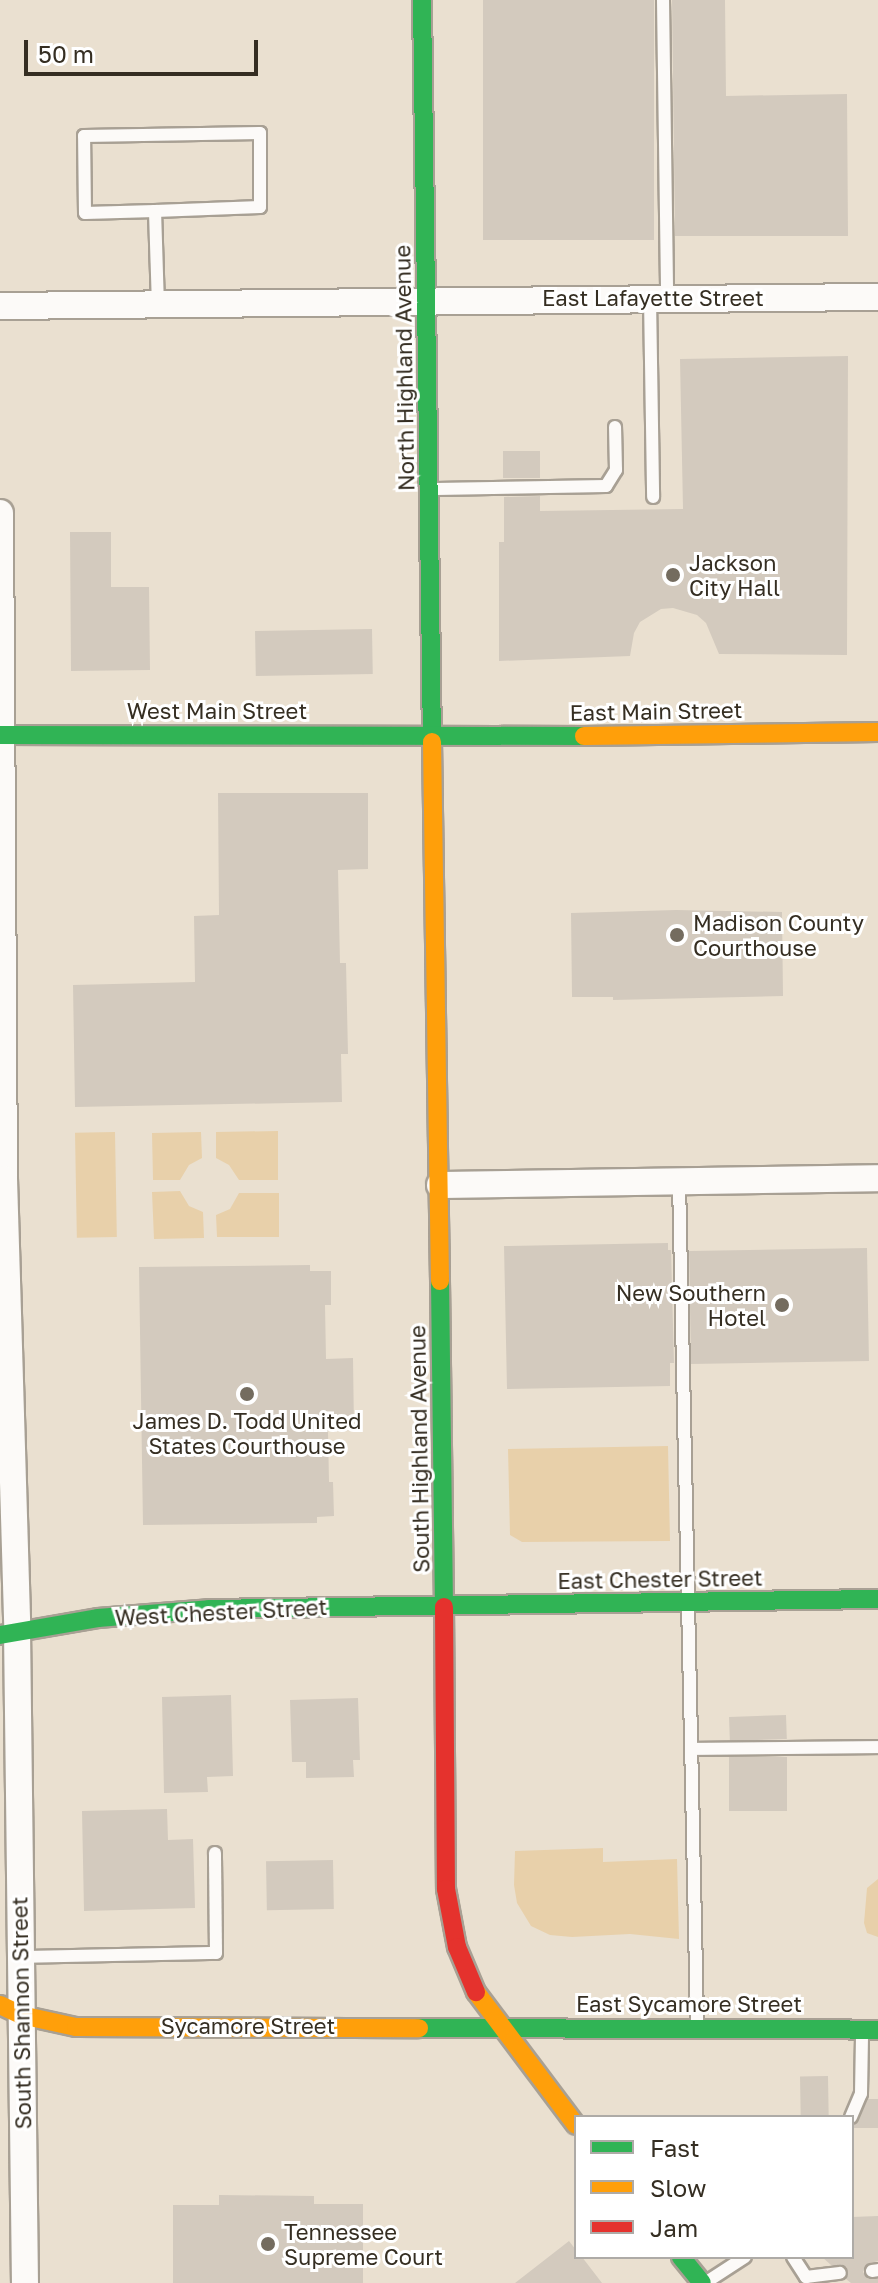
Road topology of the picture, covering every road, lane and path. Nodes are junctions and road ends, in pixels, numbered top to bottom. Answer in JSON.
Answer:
{"nodes":[{"id":1,"x":422,"y":0,"type":"edge"},
{"id":2,"x":663,"y":0,"type":"edge"},
{"id":3,"x":155,"y":211,"type":"junction"},
{"id":4,"x":878,"y":297,"type":"edge"},
{"id":5,"x":659,"y":298,"type":"junction"},
{"id":6,"x":427,"y":300,"type":"junction"},
{"id":7,"x":158,"y":305,"type":"junction"},
{"id":8,"x":0,"y":306,"type":"edge"},
{"id":9,"x":615,"y":427,"type":"dead end"},
{"id":10,"x":430,"y":489,"type":"junction"},
{"id":11,"x":653,"y":497,"type":"dead end"},
{"id":12,"x":0,"y":513,"type":"edge"},
{"id":13,"x":878,"y":732,"type":"edge"},
{"id":14,"x":434,"y":734,"type":"junction"},
{"id":15,"x":1,"y":735,"type":"edge"},
{"id":16,"x":2,"y":962,"type":"edge"},
{"id":17,"x":878,"y":1178,"type":"edge"},
{"id":18,"x":2,"y":1179,"type":"edge"},
{"id":19,"x":679,"y":1181,"type":"junction"},
{"id":20,"x":440,"y":1185,"type":"junction"},
{"id":21,"x":878,"y":1599,"type":"edge"},
{"id":22,"x":689,"y":1602,"type":"junction"},
{"id":23,"x":444,"y":1607,"type":"junction"},
{"id":24,"x":6,"y":1630,"type":"edge"},
{"id":25,"x":878,"y":1747,"type":"edge"},
{"id":26,"x":692,"y":1749,"type":"junction"},
{"id":27,"x":215,"y":1853,"type":"dead end"},
{"id":28,"x":21,"y":1957,"type":"junction"},
{"id":29,"x":7,"y":2016,"type":"edge"},
{"id":30,"x":500,"y":2026,"type":"junction"},
{"id":31,"x":697,"y":2029,"type":"junction"},
{"id":32,"x":870,"y":2030,"type":"edge"},
{"id":33,"x":852,"y":2115,"type":"edge"},
{"id":34,"x":574,"y":2122,"type":"edge"},
{"id":35,"x":683,"y":2259,"type":"edge"},
{"id":36,"x":742,"y":2259,"type":"edge"},
{"id":37,"x":794,"y":2259,"type":"edge"},
{"id":38,"x":840,"y":2273,"type":"dead end"},
{"id":39,"x":808,"y":2280,"type":"edge"},
{"id":40,"x":25,"y":2283,"type":"edge"},
{"id":41,"x":704,"y":2283,"type":"edge"}],
"edges":[{"from":1,"to":6,"type":"main road","name":"North Highland Avenue"},
{"from":2,"to":5,"type":"lane"},
{"from":3,"to":3,"type":"lane"},
{"from":3,"to":7,"type":"lane"},
{"from":4,"to":5,"type":"street","name":"East Lafayette Street"},
{"from":5,"to":6,"type":"street","name":"East Lafayette Street"},
{"from":5,"to":11,"type":"lane"},
{"from":6,"to":7,"type":"street","name":"East Lafayette Street"},
{"from":6,"to":10,"type":"main road","name":"North Highland Avenue"},
{"from":7,"to":8,"type":"street","name":"East Lafayette Street"},
{"from":9,"to":10,"type":"lane"},
{"from":10,"to":14,"type":"main road","name":"North Highland Avenue"},
{"from":12,"to":15,"type":"street","name":"South Shannon Street"},
{"from":13,"to":14,"type":"main road","name":"East Main Street"},
{"from":14,"to":15,"type":"main road","name":"West Main Street"},
{"from":14,"to":20,"type":"main road","name":"South Highland Avenue"},
{"from":15,"to":16,"type":"street","name":"South Shannon Street"},
{"from":16,"to":18,"type":"street","name":"South Shannon Street"},
{"from":17,"to":19,"type":"street"},
{"from":18,"to":24,"type":"street","name":"South Shannon Street"},
{"from":19,"to":20,"type":"street"},
{"from":19,"to":22,"type":"lane"},
{"from":20,"to":23,"type":"main road","name":"South Highland Avenue"},
{"from":21,"to":22,"type":"main road","name":"East Chester Street"},
{"from":22,"to":23,"type":"main road","name":"East Chester Street"},
{"from":22,"to":26,"type":"lane"},
{"from":23,"to":24,"type":"main road","name":"West Chester Street"},
{"from":23,"to":30,"type":"main road","name":"South Highland Avenue"},
{"from":24,"to":28,"type":"street","name":"South Shannon Street"},
{"from":25,"to":26,"type":"lane"},
{"from":26,"to":31,"type":"lane"},
{"from":27,"to":28,"type":"lane"},
{"from":28,"to":29,"type":"street","name":"South Shannon Street"},
{"from":29,"to":30,"type":"main road","name":"Sycamore Street"},
{"from":29,"to":40,"type":"street","name":"South Shannon Street"},
{"from":30,"to":31,"type":"main road","name":"East Sycamore Street"},
{"from":30,"to":34,"type":"main road","name":"South Highland Avenue"},
{"from":31,"to":32,"type":"main road","name":"East Sycamore Street"},
{"from":32,"to":33,"type":"lane"},
{"from":35,"to":41,"type":"main road"},
{"from":36,"to":41,"type":"lane"},
{"from":37,"to":39,"type":"lane"},
{"from":38,"to":39,"type":"lane"}]}
